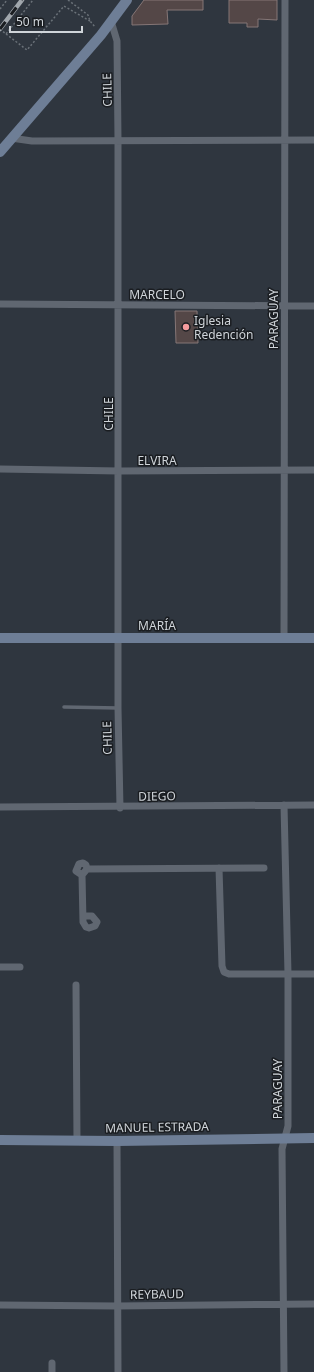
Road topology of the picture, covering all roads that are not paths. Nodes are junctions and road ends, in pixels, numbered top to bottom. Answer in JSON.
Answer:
{"nodes":[{"id":1,"x":127,"y":0,"type":"edge"},
{"id":2,"x":285,"y":0,"type":"edge"},
{"id":3,"x":111,"y":21,"type":"junction"},
{"id":4,"x":11,"y":138,"type":"junction"},
{"id":5,"x":118,"y":140,"type":"junction"},
{"id":6,"x":285,"y":140,"type":"junction"},
{"id":7,"x":314,"y":140,"type":"edge"},
{"id":8,"x":0,"y":152,"type":"edge"},
{"id":9,"x":0,"y":304,"type":"edge"},
{"id":10,"x":118,"y":305,"type":"junction"},
{"id":11,"x":284,"y":305,"type":"junction"},
{"id":12,"x":314,"y":306,"type":"edge"},
{"id":13,"x":0,"y":469,"type":"edge"},
{"id":14,"x":283,"y":470,"type":"junction"},
{"id":15,"x":314,"y":470,"type":"edge"},
{"id":16,"x":119,"y":471,"type":"junction"},
{"id":17,"x":0,"y":638,"type":"edge"},
{"id":18,"x":118,"y":638,"type":"junction"},
{"id":19,"x":284,"y":638,"type":"junction"},
{"id":20,"x":314,"y":638,"type":"edge"},
{"id":21,"x":64,"y":707,"type":"dead end"},
{"id":22,"x":118,"y":708,"type":"junction"},
{"id":23,"x":284,"y":805,"type":"junction"},
{"id":24,"x":314,"y":805,"type":"edge"},
{"id":25,"x":0,"y":807,"type":"edge"},
{"id":26,"x":120,"y":808,"type":"junction"},
{"id":27,"x":219,"y":868,"type":"junction"},
{"id":28,"x":264,"y":868,"type":"dead end"},
{"id":29,"x":84,"y":916,"type":"dead end"},
{"id":30,"x":0,"y":967,"type":"edge"},
{"id":31,"x":20,"y":967,"type":"dead end"},
{"id":32,"x":288,"y":974,"type":"junction"},
{"id":33,"x":314,"y":974,"type":"edge"},
{"id":34,"x":76,"y":985,"type":"dead end"},
{"id":35,"x":285,"y":1138,"type":"junction"},
{"id":36,"x":314,"y":1138,"type":"edge"},
{"id":37,"x":0,"y":1140,"type":"edge"},
{"id":38,"x":77,"y":1141,"type":"junction"},
{"id":39,"x":118,"y":1141,"type":"junction"},
{"id":40,"x":284,"y":1304,"type":"junction"},
{"id":41,"x":314,"y":1304,"type":"edge"},
{"id":42,"x":0,"y":1305,"type":"edge"},
{"id":43,"x":117,"y":1306,"type":"junction"},
{"id":44,"x":52,"y":1363,"type":"dead end"},
{"id":45,"x":52,"y":1372,"type":"edge"},
{"id":46,"x":118,"y":1372,"type":"edge"},
{"id":47,"x":284,"y":1372,"type":"edge"}],
"edges":[{"from":1,"to":3,"type":"street"},
{"from":2,"to":6,"type":"street","name":"PARAGUAY"},
{"from":3,"to":4,"type":"street"},
{"from":3,"to":5,"type":"street","name":"CHILE"},
{"from":4,"to":5,"type":"street"},
{"from":4,"to":8,"type":"street"},
{"from":5,"to":6,"type":"street"},
{"from":5,"to":10,"type":"street","name":"CHILE"},
{"from":6,"to":7,"type":"street"},
{"from":6,"to":11,"type":"street","name":"PARAGUAY"},
{"from":9,"to":10,"type":"street","name":"MARCELO"},
{"from":10,"to":11,"type":"street","name":"MARCELO"},
{"from":10,"to":16,"type":"street","name":"CHILE"},
{"from":11,"to":12,"type":"street","name":"MARCELO"},
{"from":11,"to":14,"type":"street","name":"PARAGUAY"},
{"from":13,"to":16,"type":"street","name":"ELVIRA"},
{"from":14,"to":15,"type":"street","name":"ELVIRA"},
{"from":14,"to":16,"type":"street","name":"ELVIRA"},
{"from":14,"to":19,"type":"street","name":"PARAGUAY"},
{"from":16,"to":18,"type":"street","name":"CHILE"},
{"from":17,"to":18,"type":"street","name":"MARÍA"},
{"from":18,"to":19,"type":"street","name":"MARÍA"},
{"from":18,"to":22,"type":"street","name":"CHILE"},
{"from":19,"to":20,"type":"street","name":"MARÍA"},
{"from":21,"to":22,"type":"lane"},
{"from":22,"to":26,"type":"street","name":"CHILE"},
{"from":23,"to":24,"type":"street","name":"DIEGO"},
{"from":23,"to":26,"type":"street","name":"DIEGO"},
{"from":23,"to":32,"type":"street","name":"PARAGUAY"},
{"from":25,"to":26,"type":"street","name":"DIEGO"},
{"from":27,"to":28,"type":"street"},
{"from":27,"to":29,"type":"street"},
{"from":27,"to":32,"type":"street"},
{"from":30,"to":31,"type":"street"},
{"from":32,"to":33,"type":"street"},
{"from":32,"to":35,"type":"street","name":"PARAGUAY"},
{"from":34,"to":38,"type":"street"},
{"from":35,"to":36,"type":"street","name":"MANUEL ESTRADA"},
{"from":35,"to":39,"type":"street","name":"MANUEL ESTRADA"},
{"from":35,"to":40,"type":"street","name":"PARAGUAY"},
{"from":37,"to":38,"type":"street","name":"MANUEL ESTRADA"},
{"from":38,"to":39,"type":"street","name":"MANUEL ESTRADA"},
{"from":39,"to":43,"type":"street"},
{"from":40,"to":41,"type":"street","name":"REYBAUD"},
{"from":40,"to":43,"type":"street","name":"REYBAUD"},
{"from":40,"to":47,"type":"street","name":"PARAGUAY"},
{"from":42,"to":43,"type":"street","name":"REYBAUD"},
{"from":43,"to":46,"type":"street"},
{"from":44,"to":45,"type":"street"}]}
